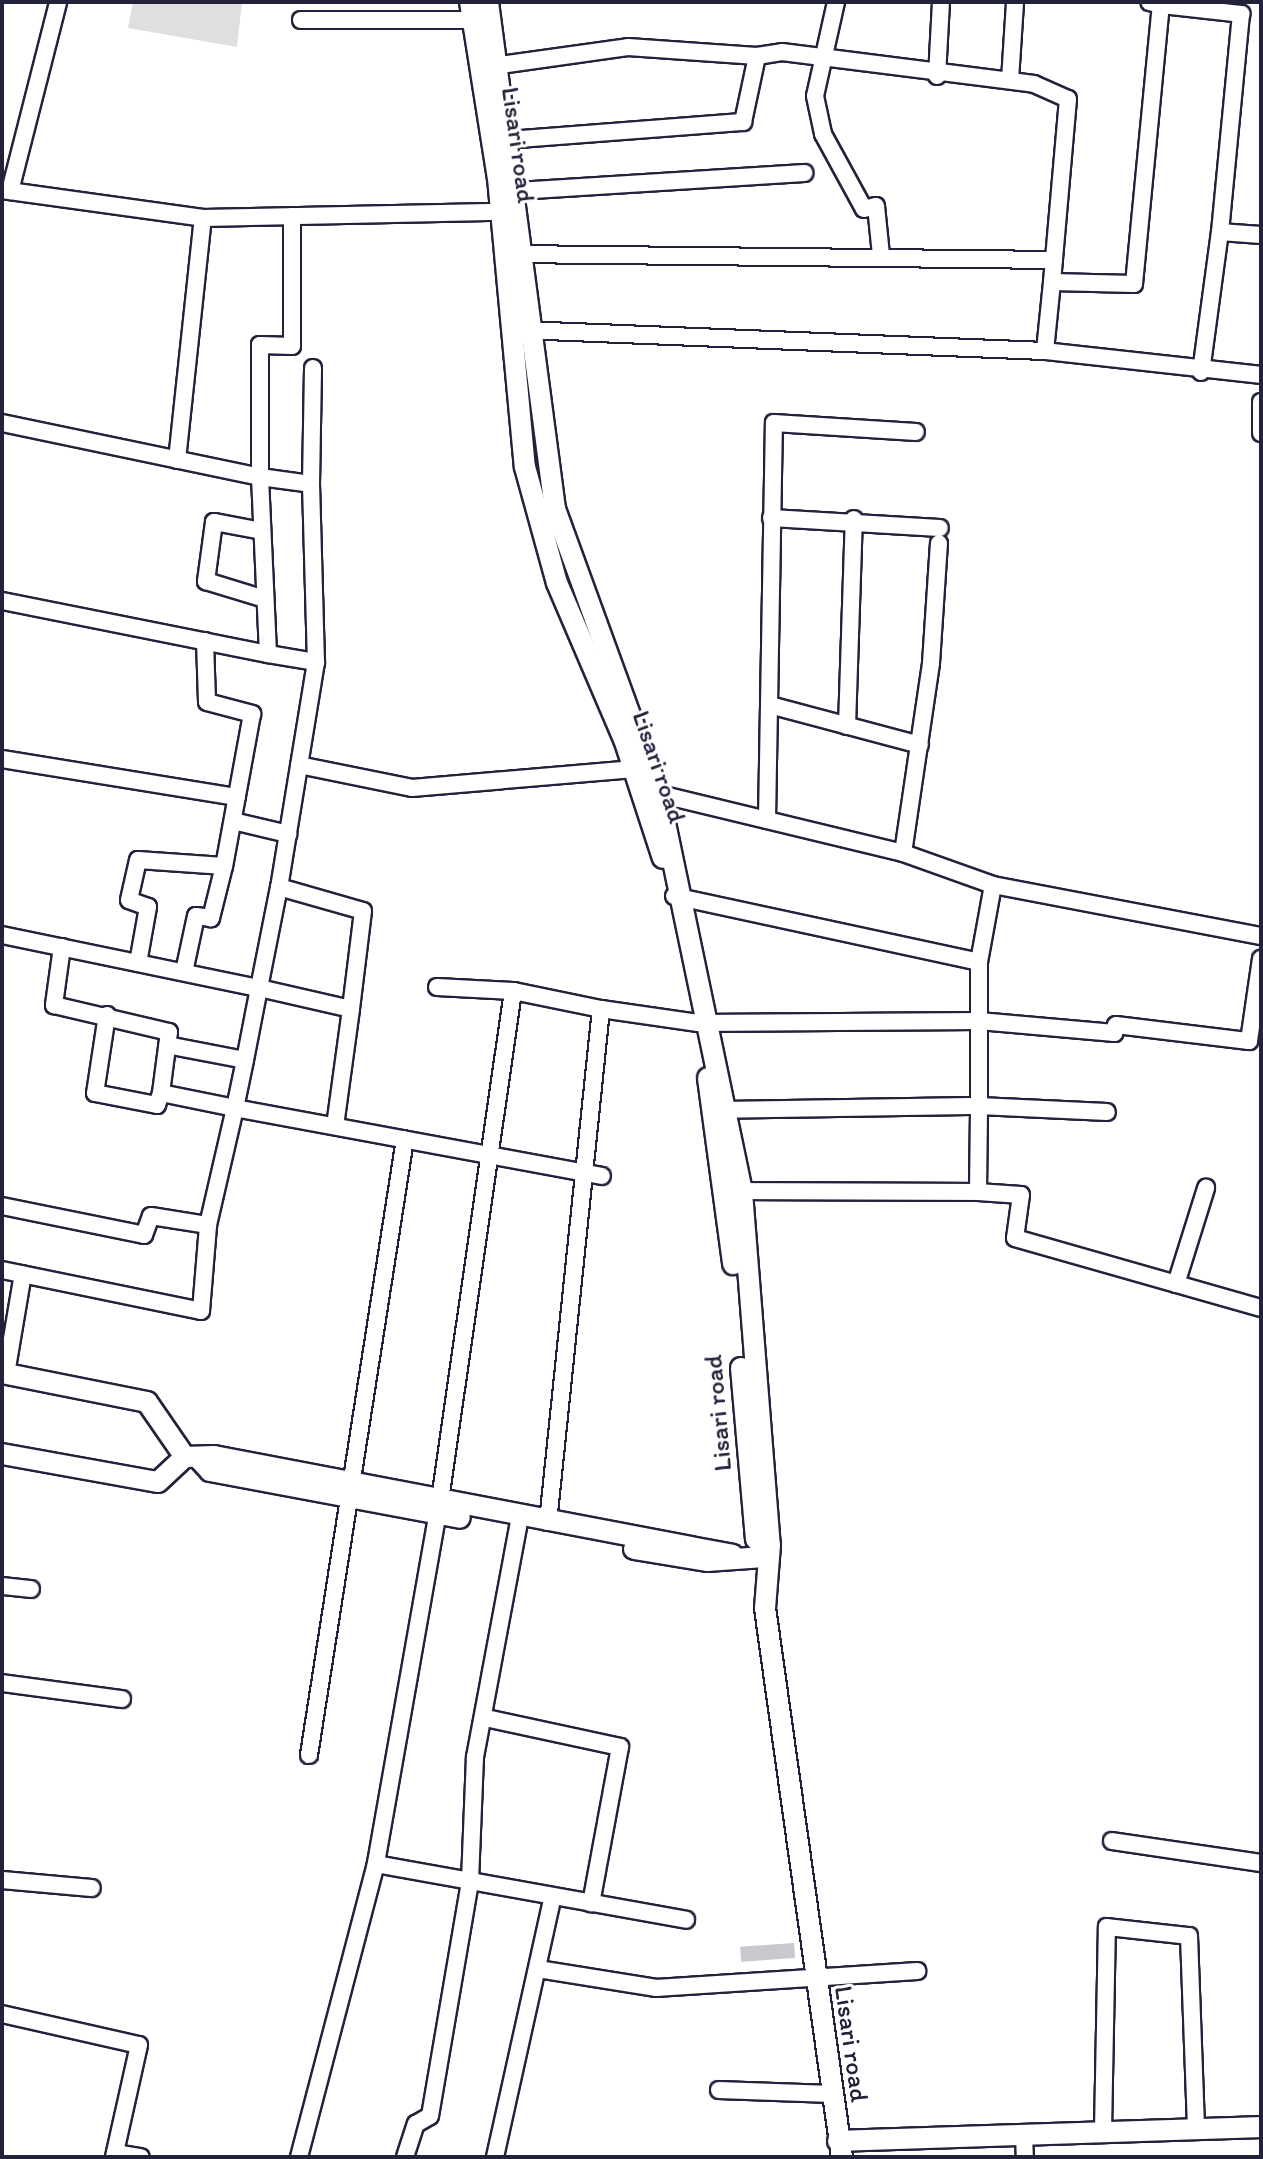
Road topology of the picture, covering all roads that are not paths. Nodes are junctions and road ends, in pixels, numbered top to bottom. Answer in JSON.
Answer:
{"nodes":[{"id":1,"x":58,"y":2,"type":"edge"},
{"id":2,"x":488,"y":2,"type":"edge"},
{"id":3,"x":836,"y":2,"type":"edge"},
{"id":4,"x":941,"y":2,"type":"edge"},
{"id":5,"x":1015,"y":2,"type":"edge"},
{"id":6,"x":1155,"y":3,"type":"edge"},
{"id":7,"x":472,"y":11,"type":"edge"},
{"id":8,"x":301,"y":20,"type":"dead end"},
{"id":9,"x":757,"y":56,"type":"junction"},
{"id":10,"x":824,"y":56,"type":"junction"},
{"id":11,"x":489,"y":67,"type":"junction"},
{"id":12,"x":937,"y":76,"type":"junction"},
{"id":13,"x":1010,"y":80,"type":"junction"},
{"id":14,"x":500,"y":141,"type":"junction"},
{"id":15,"x":804,"y":173,"type":"dead end"},
{"id":16,"x":6,"y":191,"type":"edge"},
{"id":17,"x":506,"y":198,"type":"junction"},
{"id":18,"x":292,"y":216,"type":"junction"},
{"id":19,"x":203,"y":218,"type":"junction"},
{"id":20,"x":1220,"y":232,"type":"junction"},
{"id":21,"x":1261,"y":235,"type":"edge"},
{"id":22,"x":514,"y":254,"type":"junction"},
{"id":23,"x":881,"y":255,"type":"junction"},
{"id":24,"x":1054,"y":260,"type":"junction"},
{"id":25,"x":1052,"y":282,"type":"junction"},
{"id":26,"x":520,"y":330,"type":"junction"},
{"id":27,"x":1045,"y":351,"type":"junction"},
{"id":28,"x":313,"y":368,"type":"dead end"},
{"id":29,"x":1201,"y":372,"type":"junction"},
{"id":30,"x":1261,"y":375,"type":"edge"},
{"id":31,"x":1261,"y":402,"type":"edge"},
{"id":32,"x":2,"y":423,"type":"edge"},
{"id":33,"x":916,"y":432,"type":"dead end"},
{"id":34,"x":1261,"y":433,"type":"edge"},
{"id":35,"x":177,"y":460,"type":"junction"},
{"id":36,"x":260,"y":477,"type":"junction"},
{"id":37,"x":311,"y":484,"type":"junction"},
{"id":38,"x":771,"y":518,"type":"junction"},
{"id":39,"x":854,"y":519,"type":"junction"},
{"id":40,"x":262,"y":531,"type":"junction"},
{"id":41,"x":265,"y":599,"type":"junction"},
{"id":42,"x":2,"y":601,"type":"edge"},
{"id":43,"x":205,"y":641,"type":"junction"},
{"id":44,"x":268,"y":654,"type":"junction"},
{"id":45,"x":316,"y":662,"type":"junction"},
{"id":46,"x":770,"y":705,"type":"junction"},
{"id":47,"x":847,"y":726,"type":"junction"},
{"id":48,"x":920,"y":745,"type":"junction"},
{"id":49,"x":2,"y":759,"type":"edge"},
{"id":50,"x":299,"y":765,"type":"junction"},
{"id":51,"x":634,"y":769,"type":"junction"},
{"id":52,"x":650,"y":792,"type":"junction"},
{"id":53,"x":237,"y":797,"type":"junction"},
{"id":54,"x":767,"y":820,"type":"junction"},
{"id":55,"x":233,"y":821,"type":"junction"},
{"id":56,"x":288,"y":834,"type":"junction"},
{"id":57,"x":903,"y":853,"type":"junction"},
{"id":58,"x":224,"y":866,"type":"junction"},
{"id":59,"x":993,"y":885,"type":"junction"},
{"id":60,"x":279,"y":887,"type":"junction"},
{"id":61,"x":680,"y":897,"type":"junction"},
{"id":62,"x":2,"y":935,"type":"edge"},
{"id":63,"x":1261,"y":936,"type":"edge"},
{"id":64,"x":62,"y":947,"type":"junction"},
{"id":65,"x":1261,"y":959,"type":"edge"},
{"id":66,"x":979,"y":962,"type":"junction"},
{"id":67,"x":138,"y":963,"type":"junction"},
{"id":68,"x":184,"y":972,"type":"junction"},
{"id":69,"x":437,"y":987,"type":"dead end"},
{"id":70,"x":259,"y":988,"type":"junction"},
{"id":71,"x":513,"y":991,"type":"junction"},
{"id":72,"x":351,"y":1009,"type":"junction"},
{"id":73,"x":601,"y":1009,"type":"junction"},
{"id":74,"x":107,"y":1015,"type":"junction"},
{"id":75,"x":979,"y":1021,"type":"junction"},
{"id":76,"x":703,"y":1023,"type":"junction"},
{"id":77,"x":1255,"y":1041,"type":"edge"},
{"id":78,"x":167,"y":1045,"type":"junction"},
{"id":79,"x":245,"y":1060,"type":"junction"},
{"id":80,"x":161,"y":1093,"type":"junction"},
{"id":81,"x":979,"y":1106,"type":"junction"},
{"id":82,"x":235,"y":1108,"type":"junction"},
{"id":83,"x":721,"y":1110,"type":"junction"},
{"id":84,"x":1107,"y":1112,"type":"dead end"},
{"id":85,"x":335,"y":1126,"type":"junction"},
{"id":86,"x":405,"y":1139,"type":"junction"},
{"id":87,"x":490,"y":1155,"type":"junction"},
{"id":88,"x":580,"y":1171,"type":"junction"},
{"id":89,"x":602,"y":1176,"type":"dead end"},
{"id":90,"x":1206,"y":1188,"type":"dead end"},
{"id":91,"x":735,"y":1192,"type":"junction"},
{"id":92,"x":978,"y":1192,"type":"junction"},
{"id":93,"x":2,"y":1206,"type":"edge"},
{"id":94,"x":208,"y":1225,"type":"junction"},
{"id":95,"x":2,"y":1270,"type":"edge"},
{"id":96,"x":23,"y":1274,"type":"junction"},
{"id":97,"x":1176,"y":1284,"type":"junction"},
{"id":98,"x":1261,"y":1308,"type":"edge"},
{"id":99,"x":4,"y":1373,"type":"edge"},
{"id":100,"x":2,"y":1454,"type":"edge"},
{"id":101,"x":192,"y":1458,"type":"junction"},
{"id":102,"x":352,"y":1490,"type":"junction"},
{"id":103,"x":439,"y":1507,"type":"junction"},
{"id":104,"x":548,"y":1522,"type":"junction"},
{"id":105,"x":519,"y":1523,"type":"junction"},
{"id":106,"x":646,"y":1544,"type":"junction"},
{"id":107,"x":764,"y":1557,"type":"junction"},
{"id":108,"x":2,"y":1586,"type":"edge"},
{"id":109,"x":31,"y":1589,"type":"dead end"},
{"id":110,"x":2,"y":1683,"type":"edge"},
{"id":111,"x":122,"y":1699,"type":"dead end"},
{"id":112,"x":486,"y":1718,"type":"junction"},
{"id":113,"x":309,"y":1755,"type":"dead end"},
{"id":114,"x":1112,"y":1841,"type":"dead end"},
{"id":115,"x":1261,"y":1863,"type":"edge"},
{"id":116,"x":376,"y":1864,"type":"junction"},
{"id":117,"x":2,"y":1880,"type":"edge"},
{"id":118,"x":470,"y":1881,"type":"junction"},
{"id":119,"x":92,"y":1888,"type":"dead end"},
{"id":120,"x":553,"y":1896,"type":"junction"},
{"id":121,"x":591,"y":1903,"type":"junction"},
{"id":122,"x":686,"y":1920,"type":"dead end"},
{"id":123,"x":538,"y":1969,"type":"junction"},
{"id":124,"x":917,"y":1971,"type":"dead end"},
{"id":125,"x":815,"y":1973,"type":"junction"},
{"id":126,"x":2,"y":2014,"type":"edge"},
{"id":127,"x":719,"y":2090,"type":"dead end"},
{"id":128,"x":831,"y":2094,"type":"junction"},
{"id":129,"x":1196,"y":2127,"type":"junction"},
{"id":130,"x":1261,"y":2127,"type":"edge"},
{"id":131,"x":1103,"y":2131,"type":"junction"},
{"id":132,"x":1024,"y":2134,"type":"junction"},
{"id":133,"x":840,"y":2149,"type":"edge"},
{"id":134,"x":115,"y":2155,"type":"edge"},
{"id":135,"x":141,"y":2157,"type":"edge"},
{"id":136,"x":299,"y":2157,"type":"edge"},
{"id":137,"x":405,"y":2157,"type":"edge"},
{"id":138,"x":495,"y":2157,"type":"edge"},
{"id":139,"x":1025,"y":2157,"type":"edge"}],
"edges":[{"from":1,"to":16,"type":"street"},
{"from":2,"to":11,"type":"street","name":"Lisari road"},
{"from":3,"to":10,"type":"street"},
{"from":4,"to":12,"type":"street"},
{"from":5,"to":13,"type":"street"},
{"from":6,"to":20,"type":"street"},
{"from":6,"to":25,"type":"street"},
{"from":7,"to":8,"type":"street"},
{"from":7,"to":11,"type":"street","name":"Lisari road"},
{"from":9,"to":10,"type":"street"},
{"from":9,"to":11,"type":"street"},
{"from":9,"to":14,"type":"street"},
{"from":10,"to":12,"type":"street"},
{"from":10,"to":23,"type":"street"},
{"from":11,"to":14,"type":"street","name":"Lisari road"},
{"from":12,"to":13,"type":"street"},
{"from":13,"to":24,"type":"street"},
{"from":14,"to":17,"type":"street","name":"Lisari road"},
{"from":15,"to":17,"type":"street"},
{"from":16,"to":19,"type":"street"},
{"from":17,"to":18,"type":"street"},
{"from":17,"to":22,"type":"street","name":"Lisari road"},
{"from":18,"to":19,"type":"street"},
{"from":18,"to":36,"type":"street"},
{"from":19,"to":35,"type":"street"},
{"from":20,"to":21,"type":"street"},
{"from":20,"to":29,"type":"street"},
{"from":22,"to":23,"type":"street"},
{"from":22,"to":26,"type":"street","name":"Lisari road"},
{"from":23,"to":24,"type":"street"},
{"from":24,"to":25,"type":"street"},
{"from":25,"to":27,"type":"street"},
{"from":26,"to":27,"type":"street"},
{"from":26,"to":51,"type":"street","name":"Lisari road"},
{"from":26,"to":52,"type":"street","name":"Lisari road"},
{"from":27,"to":29,"type":"street"},
{"from":28,"to":37,"type":"street"},
{"from":29,"to":30,"type":"street"},
{"from":31,"to":34,"type":"street"},
{"from":32,"to":35,"type":"street"},
{"from":33,"to":38,"type":"street"},
{"from":35,"to":36,"type":"street"},
{"from":36,"to":37,"type":"street"},
{"from":36,"to":40,"type":"street"},
{"from":37,"to":45,"type":"street"},
{"from":38,"to":39,"type":"street"},
{"from":38,"to":46,"type":"street"},
{"from":39,"to":47,"type":"street"},
{"from":39,"to":48,"type":"street"},
{"from":40,"to":41,"type":"street"},
{"from":40,"to":41,"type":"street"},
{"from":41,"to":44,"type":"street"},
{"from":42,"to":43,"type":"street"},
{"from":43,"to":44,"type":"street"},
{"from":43,"to":53,"type":"street"},
{"from":44,"to":45,"type":"street"},
{"from":45,"to":50,"type":"street"},
{"from":46,"to":47,"type":"street"},
{"from":46,"to":54,"type":"street"},
{"from":47,"to":48,"type":"street"},
{"from":48,"to":57,"type":"street"},
{"from":49,"to":53,"type":"street"},
{"from":50,"to":51,"type":"street"},
{"from":50,"to":56,"type":"street"},
{"from":51,"to":52,"type":"street","name":"Lisari road"},
{"from":52,"to":54,"type":"street"},
{"from":52,"to":61,"type":"street","name":"Lisari road"},
{"from":53,"to":55,"type":"street"},
{"from":54,"to":57,"type":"street"},
{"from":55,"to":56,"type":"street"},
{"from":55,"to":58,"type":"street"},
{"from":56,"to":60,"type":"street"},
{"from":57,"to":59,"type":"street"},
{"from":58,"to":67,"type":"street"},
{"from":58,"to":68,"type":"street"},
{"from":59,"to":63,"type":"street"},
{"from":59,"to":66,"type":"street"},
{"from":60,"to":70,"type":"street"},
{"from":60,"to":72,"type":"street"},
{"from":61,"to":66,"type":"street"},
{"from":61,"to":76,"type":"street","name":"Lisari road"},
{"from":62,"to":64,"type":"street"},
{"from":64,"to":67,"type":"street"},
{"from":64,"to":74,"type":"street"},
{"from":65,"to":77,"type":"street"},
{"from":66,"to":75,"type":"street"},
{"from":67,"to":68,"type":"street"},
{"from":68,"to":70,"type":"street"},
{"from":69,"to":71,"type":"street"},
{"from":70,"to":72,"type":"street"},
{"from":70,"to":79,"type":"street"},
{"from":71,"to":73,"type":"street"},
{"from":71,"to":87,"type":"street"},
{"from":72,"to":85,"type":"street"},
{"from":73,"to":76,"type":"street"},
{"from":73,"to":88,"type":"street"},
{"from":74,"to":78,"type":"street"},
{"from":74,"to":80,"type":"street"},
{"from":75,"to":76,"type":"street"},
{"from":75,"to":77,"type":"street"},
{"from":75,"to":81,"type":"street"},
{"from":76,"to":83,"type":"street","name":"Lisari road"},
{"from":78,"to":79,"type":"street"},
{"from":78,"to":80,"type":"street"},
{"from":79,"to":82,"type":"street"},
{"from":80,"to":82,"type":"street"},
{"from":81,"to":83,"type":"street"},
{"from":81,"to":84,"type":"street"},
{"from":81,"to":92,"type":"street"},
{"from":82,"to":85,"type":"street"},
{"from":82,"to":94,"type":"street"},
{"from":83,"to":91,"type":"street","name":"Lisari road"},
{"from":85,"to":86,"type":"street"},
{"from":86,"to":87,"type":"street"},
{"from":86,"to":102,"type":"street"},
{"from":87,"to":88,"type":"street"},
{"from":87,"to":103,"type":"street"},
{"from":88,"to":89,"type":"street"},
{"from":88,"to":104,"type":"street"},
{"from":90,"to":97,"type":"street"},
{"from":91,"to":92,"type":"street"},
{"from":91,"to":107,"type":"street","name":"Lisari road"},
{"from":92,"to":97,"type":"street"},
{"from":93,"to":94,"type":"street"},
{"from":94,"to":96,"type":"street"},
{"from":95,"to":96,"type":"street"},
{"from":96,"to":99,"type":"street"},
{"from":97,"to":98,"type":"street"},
{"from":99,"to":101,"type":"street"},
{"from":100,"to":101,"type":"street"},
{"from":101,"to":102,"type":"street"},
{"from":102,"to":103,"type":"street"},
{"from":102,"to":113,"type":"street"},
{"from":103,"to":105,"type":"street"},
{"from":103,"to":116,"type":"street"},
{"from":104,"to":105,"type":"street"},
{"from":104,"to":106,"type":"street"},
{"from":105,"to":106,"type":"street"},
{"from":105,"to":112,"type":"street"},
{"from":106,"to":107,"type":"street"},
{"from":107,"to":125,"type":"street","name":"Lisari road"},
{"from":108,"to":109,"type":"street"},
{"from":110,"to":111,"type":"street"},
{"from":112,"to":118,"type":"street"},
{"from":112,"to":121,"type":"street"},
{"from":114,"to":115,"type":"street"},
{"from":116,"to":118,"type":"street"},
{"from":116,"to":136,"type":"street"},
{"from":117,"to":119,"type":"street"},
{"from":118,"to":120,"type":"street"},
{"from":118,"to":137,"type":"street"},
{"from":120,"to":121,"type":"street"},
{"from":120,"to":123,"type":"street"},
{"from":121,"to":122,"type":"street"},
{"from":123,"to":125,"type":"street"},
{"from":123,"to":138,"type":"street"},
{"from":124,"to":125,"type":"street"},
{"from":125,"to":128,"type":"street","name":"Lisari road"},
{"from":126,"to":134,"type":"street"},
{"from":127,"to":128,"type":"street"},
{"from":128,"to":133,"type":"street","name":"Lisari road"},
{"from":129,"to":130,"type":"street"},
{"from":129,"to":131,"type":"street"},
{"from":129,"to":131,"type":"street"},
{"from":131,"to":132,"type":"street"},
{"from":132,"to":133,"type":"street"},
{"from":132,"to":139,"type":"street"},
{"from":134,"to":135,"type":"street"}]}
